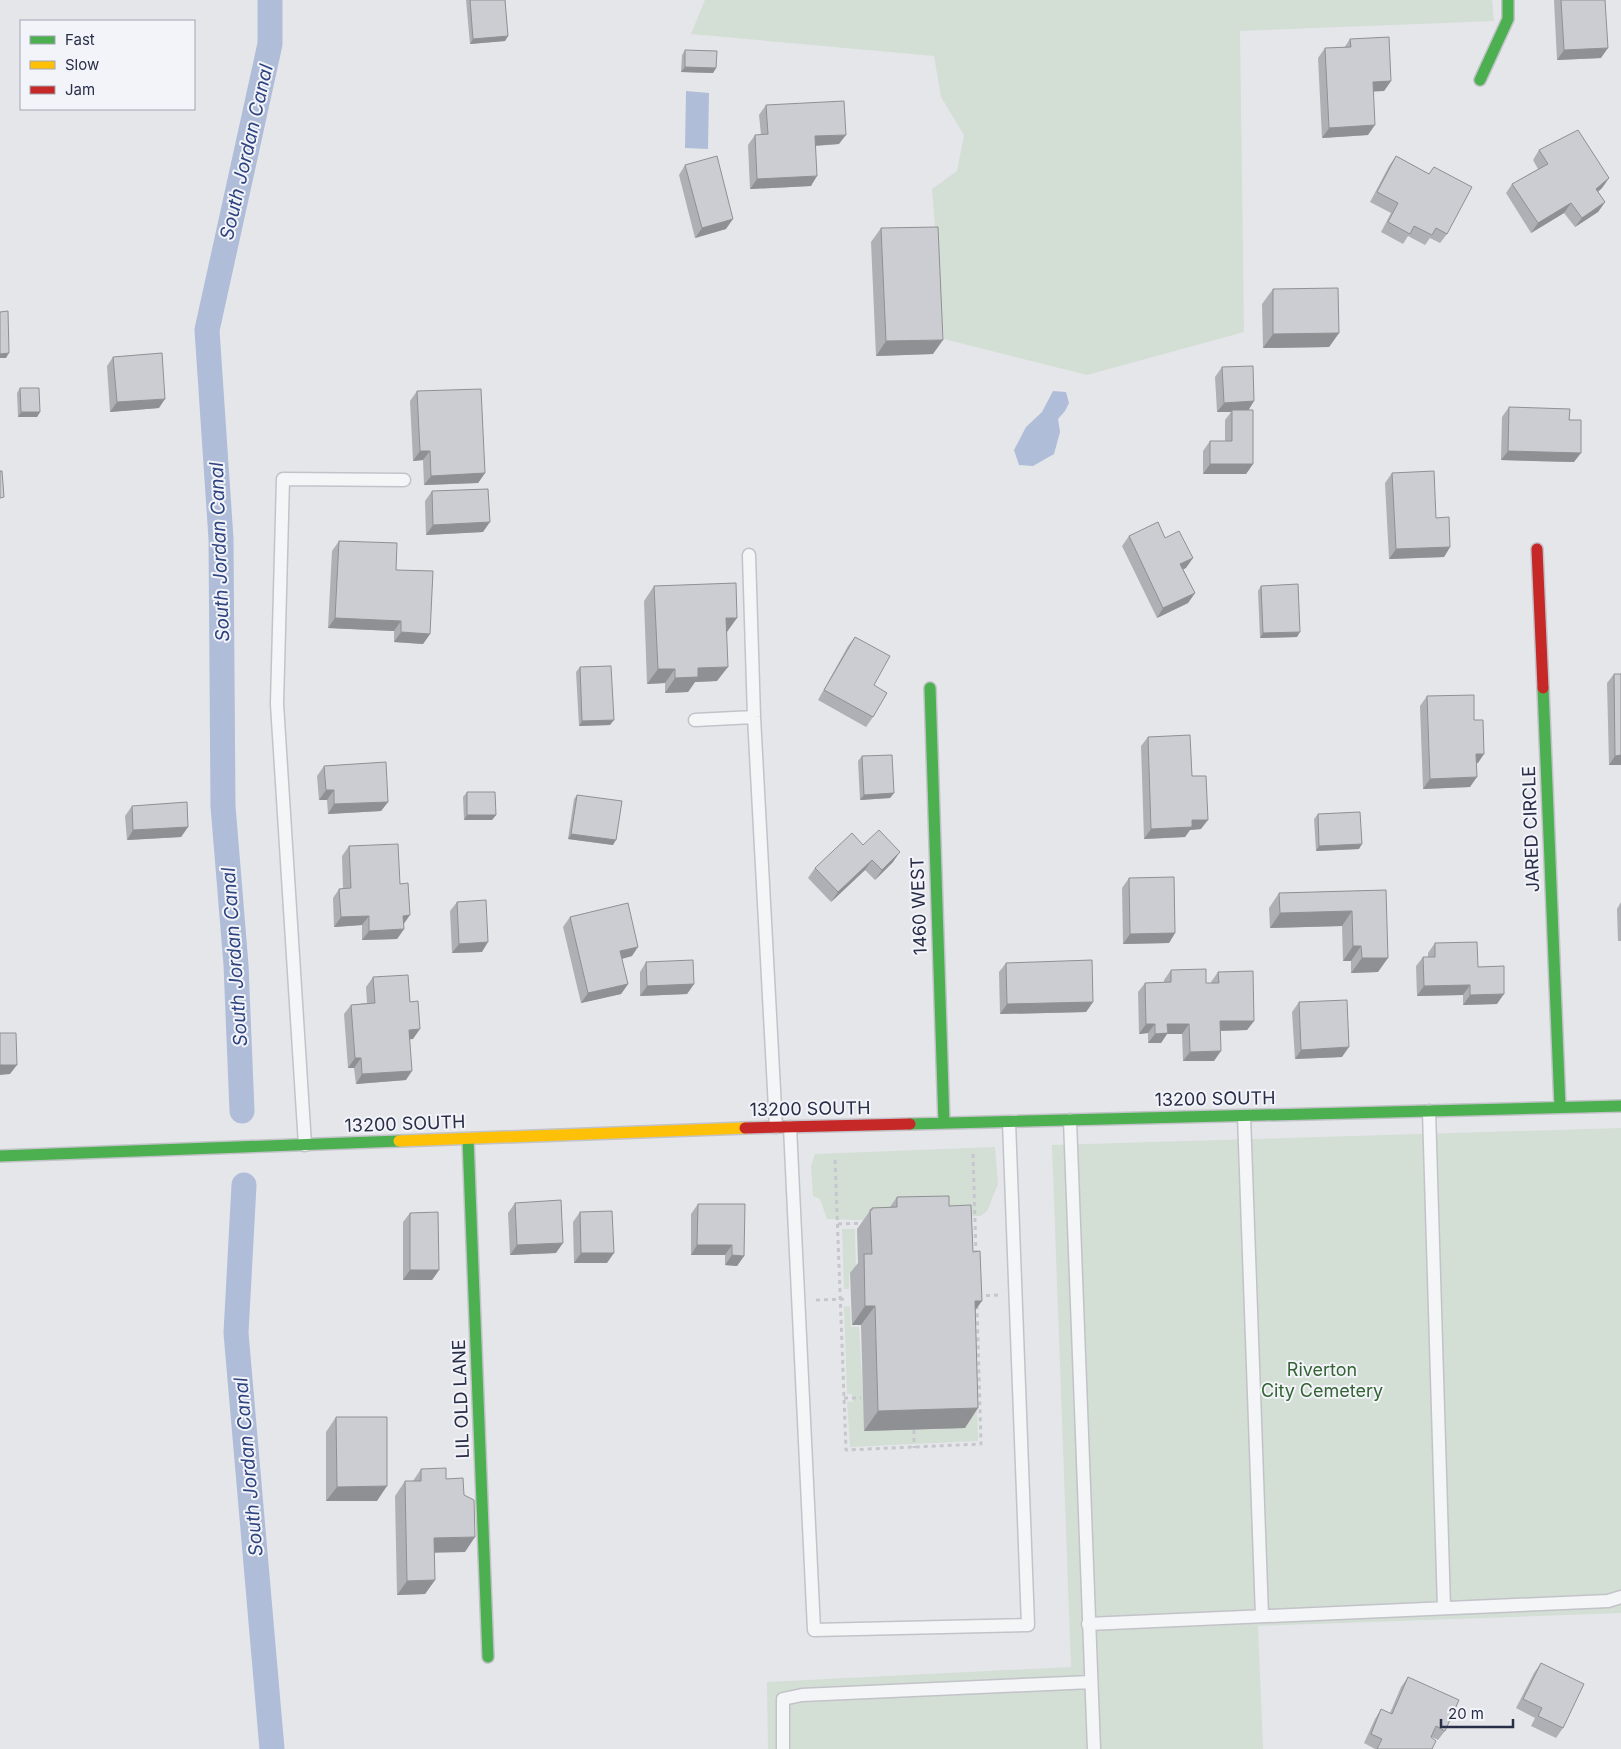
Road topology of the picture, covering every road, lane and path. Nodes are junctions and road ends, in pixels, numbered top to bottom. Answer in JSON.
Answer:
{"nodes":[{"id":1,"x":1508,"y":0,"type":"edge"},
{"id":2,"x":1480,"y":80,"type":"dead end"},
{"id":3,"x":404,"y":480,"type":"dead end"},
{"id":4,"x":1537,"y":549,"type":"dead end"},
{"id":5,"x":749,"y":555,"type":"dead end"},
{"id":6,"x":930,"y":688,"type":"dead end"},
{"id":7,"x":754,"y":717,"type":"junction"},
{"id":8,"x":694,"y":720,"type":"dead end"},
{"id":9,"x":1621,"y":1106,"type":"edge"},
{"id":10,"x":1560,"y":1107,"type":"junction"},
{"id":11,"x":1429,"y":1111,"type":"junction"},
{"id":12,"x":1244,"y":1116,"type":"junction"},
{"id":13,"x":1070,"y":1120,"type":"junction"},
{"id":14,"x":1008,"y":1122,"type":"junction"},
{"id":15,"x":944,"y":1123,"type":"junction"},
{"id":16,"x":776,"y":1127,"type":"junction"},
{"id":17,"x":790,"y":1127,"type":"junction"},
{"id":18,"x":468,"y":1139,"type":"junction"},
{"id":19,"x":305,"y":1145,"type":"junction"},
{"id":20,"x":974,"y":1154,"type":"dead end"},
{"id":21,"x":0,"y":1156,"type":"edge"},
{"id":22,"x":835,"y":1160,"type":"dead end"},
{"id":23,"x":865,"y":1223,"type":"dead end"},
{"id":24,"x":838,"y":1224,"type":"junction"},
{"id":25,"x":976,"y":1258,"type":"edge"},
{"id":26,"x":1002,"y":1295,"type":"dead end"},
{"id":27,"x":970,"y":1296,"type":"edge"},
{"id":28,"x":977,"y":1296,"type":"junction"},
{"id":29,"x":848,"y":1299,"type":"dead end"},
{"id":30,"x":816,"y":1300,"type":"dead end"},
{"id":31,"x":840,"y":1300,"type":"junction"},
{"id":32,"x":972,"y":1345,"type":"edge"},
{"id":33,"x":978,"y":1345,"type":"junction"},
{"id":34,"x":844,"y":1398,"type":"junction"},
{"id":35,"x":861,"y":1398,"type":"dead end"},
{"id":36,"x":973,"y":1401,"type":"edge"},
{"id":37,"x":980,"y":1401,"type":"junction"},
{"id":38,"x":914,"y":1430,"type":"edge"},
{"id":39,"x":914,"y":1448,"type":"junction"},
{"id":40,"x":1621,"y":1597,"type":"edge"},
{"id":41,"x":1444,"y":1608,"type":"junction"},
{"id":42,"x":1262,"y":1616,"type":"junction"},
{"id":43,"x":1088,"y":1624,"type":"junction"},
{"id":44,"x":488,"y":1657,"type":"dead end"},
{"id":45,"x":1091,"y":1682,"type":"junction"},
{"id":46,"x":783,"y":1749,"type":"edge"},
{"id":47,"x":1094,"y":1749,"type":"edge"}],
"edges":[{"from":1,"to":2,"type":"street"},
{"from":3,"to":19,"type":"lane"},
{"from":4,"to":10,"type":"street","name":"JARED CIRCLE"},
{"from":5,"to":7,"type":"lane"},
{"from":6,"to":15,"type":"street","name":"1460 WEST"},
{"from":7,"to":8,"type":"lane"},
{"from":7,"to":16,"type":"lane"},
{"from":9,"to":10,"type":"street","name":"13200 SOUTH"},
{"from":10,"to":11,"type":"street","name":"13200 SOUTH"},
{"from":11,"to":12,"type":"street","name":"13200 SOUTH"},
{"from":11,"to":41,"type":"lane"},
{"from":12,"to":13,"type":"street","name":"13200 SOUTH"},
{"from":12,"to":42,"type":"lane"},
{"from":13,"to":14,"type":"street","name":"13200 SOUTH"},
{"from":13,"to":43,"type":"lane"},
{"from":14,"to":15,"type":"street","name":"13200 SOUTH"},
{"from":14,"to":17,"type":"lane"},
{"from":15,"to":17,"type":"street","name":"13200 SOUTH"},
{"from":16,"to":17,"type":"street","name":"13200 SOUTH"},
{"from":16,"to":18,"type":"street","name":"13200 SOUTH"},
{"from":18,"to":19,"type":"street","name":"13200 SOUTH"},
{"from":18,"to":44,"type":"street","name":"LIL OLD LANE"},
{"from":19,"to":21,"type":"street","name":"13200 SOUTH"},
{"from":20,"to":25,"type":"path"},
{"from":22,"to":24,"type":"path"},
{"from":23,"to":24,"type":"path"},
{"from":24,"to":31,"type":"path"},
{"from":26,"to":28,"type":"path"},
{"from":27,"to":28,"type":"path"},
{"from":28,"to":33,"type":"path"},
{"from":29,"to":31,"type":"path"},
{"from":30,"to":31,"type":"path"},
{"from":31,"to":34,"type":"path"},
{"from":32,"to":33,"type":"path"},
{"from":33,"to":37,"type":"path"},
{"from":34,"to":35,"type":"path"},
{"from":34,"to":39,"type":"path"},
{"from":36,"to":37,"type":"path"},
{"from":37,"to":39,"type":"path"},
{"from":38,"to":39,"type":"path"},
{"from":40,"to":41,"type":"lane"},
{"from":41,"to":42,"type":"lane"},
{"from":42,"to":43,"type":"lane"},
{"from":43,"to":45,"type":"lane"},
{"from":45,"to":46,"type":"lane"},
{"from":45,"to":47,"type":"lane"}]}
